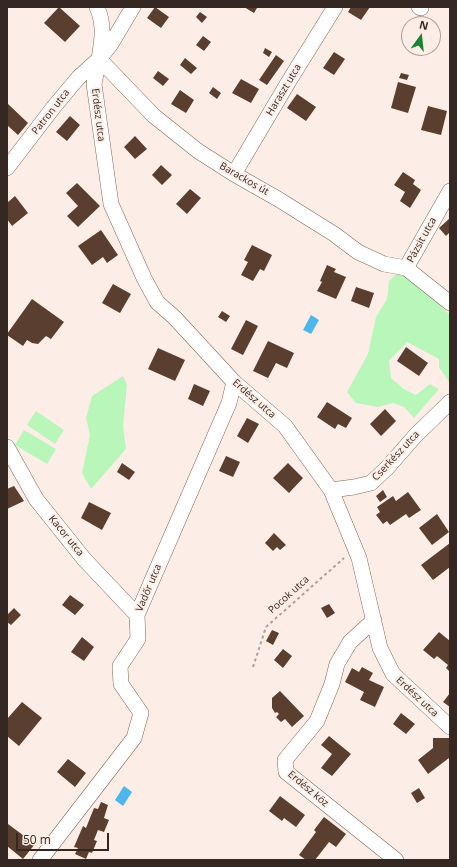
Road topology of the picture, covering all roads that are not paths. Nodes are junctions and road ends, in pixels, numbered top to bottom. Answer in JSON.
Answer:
{"nodes":[{"id":1,"x":97,"y":7,"type":"edge"},
{"id":2,"x":133,"y":7,"type":"edge"},
{"id":3,"x":335,"y":7,"type":"edge"},
{"id":4,"x":99,"y":59,"type":"junction"},
{"id":5,"x":7,"y":168,"type":"edge"},
{"id":6,"x":234,"y":174,"type":"junction"},
{"id":7,"x":450,"y":191,"type":"edge"},
{"id":8,"x":406,"y":268,"type":"junction"},
{"id":9,"x":450,"y":303,"type":"edge"},
{"id":10,"x":234,"y":382,"type":"junction"},
{"id":11,"x":450,"y":402,"type":"edge"},
{"id":12,"x":7,"y":447,"type":"edge"},
{"id":13,"x":331,"y":490,"type":"junction"},
{"id":14,"x":137,"y":615,"type":"junction"},
{"id":15,"x":374,"y":620,"type":"junction"},
{"id":16,"x":450,"y":727,"type":"edge"},
{"id":17,"x":40,"y":860,"type":"edge"},
{"id":18,"x":396,"y":860,"type":"edge"}],
"edges":[{"from":1,"to":4,"type":"street"},
{"from":2,"to":4,"type":"street","name":"Patron utca"},
{"from":3,"to":6,"type":"street","name":"Haraszt utca"},
{"from":4,"to":5,"type":"street","name":"Patron utca"},
{"from":4,"to":6,"type":"street","name":"Barackos út"},
{"from":4,"to":10,"type":"street","name":"Erdész utca"},
{"from":6,"to":8,"type":"street","name":"Barackos út"},
{"from":7,"to":8,"type":"street","name":"Pázsit utca"},
{"from":8,"to":9,"type":"street","name":"Barackos út"},
{"from":10,"to":13,"type":"street","name":"Erdész utca"},
{"from":10,"to":14,"type":"street","name":"Vadőr utca"},
{"from":11,"to":13,"type":"street","name":"Cserkész utca"},
{"from":12,"to":14,"type":"street","name":"Kacor utca"},
{"from":13,"to":15,"type":"street","name":"Erdész utca"},
{"from":14,"to":17,"type":"street","name":"Vadőr utca"},
{"from":15,"to":16,"type":"street","name":"Erdész utca"},
{"from":15,"to":18,"type":"street","name":"Erdész köz"}]}
